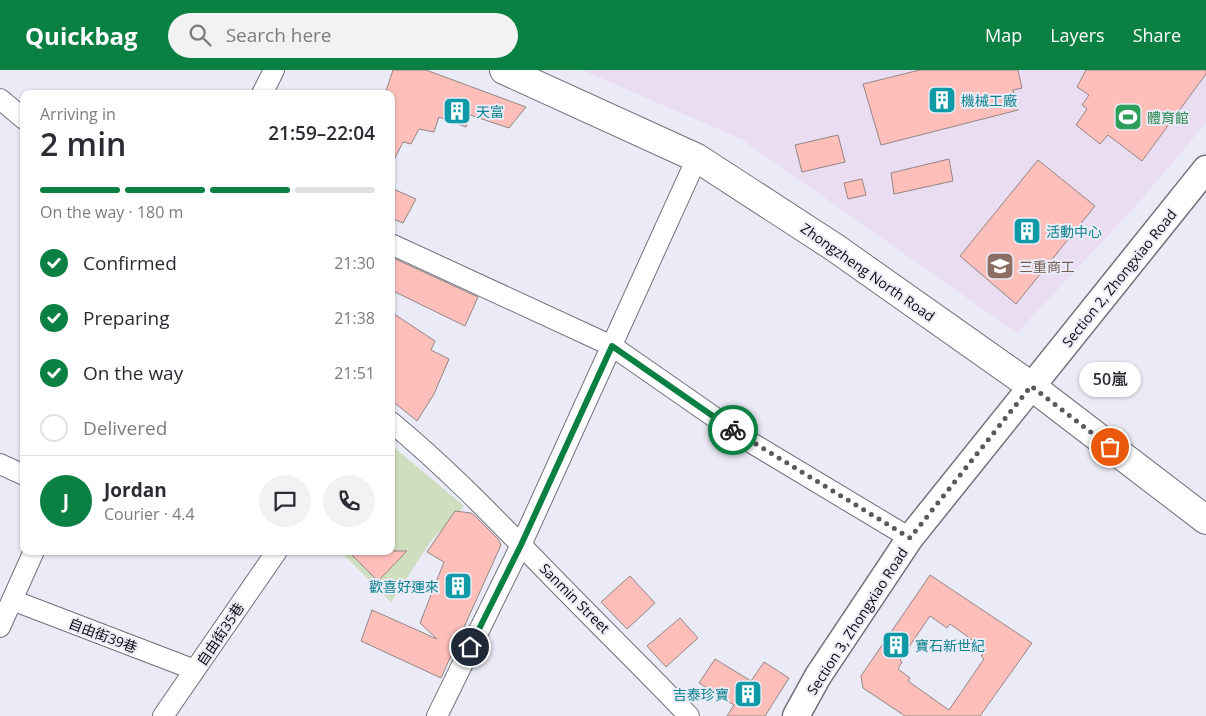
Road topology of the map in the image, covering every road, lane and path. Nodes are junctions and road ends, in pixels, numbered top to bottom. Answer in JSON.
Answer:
{"nodes":[{"id":1,"x":274,"y":70,"type":"edge"},
{"id":2,"x":504,"y":70,"type":"edge"},
{"id":3,"x":264,"y":90,"type":"edge"},
{"id":4,"x":0,"y":99,"type":"edge"},
{"id":5,"x":20,"y":116,"type":"edge"},
{"id":6,"x":697,"y":158,"type":"junction"},
{"id":7,"x":1206,"y":169,"type":"edge"},
{"id":8,"x":395,"y":246,"type":"edge"},
{"id":9,"x":612,"y":346,"type":"junction"},
{"id":10,"x":1031,"y":386,"type":"junction"},
{"id":11,"x":395,"y":425,"type":"edge"},
{"id":12,"x":0,"y":464,"type":"edge"},
{"id":13,"x":20,"y":473,"type":"edge"},
{"id":14,"x":1206,"y":520,"type":"edge"},
{"id":15,"x":910,"y":538,"type":"junction"},
{"id":16,"x":521,"y":545,"type":"junction"},
{"id":17,"x":32,"y":555,"type":"edge"},
{"id":18,"x":274,"y":555,"type":"edge"},
{"id":19,"x":12,"y":600,"type":"junction"},
{"id":20,"x":0,"y":627,"type":"edge"},
{"id":21,"x":195,"y":670,"type":"junction"},
{"id":22,"x":163,"y":716,"type":"edge"},
{"id":23,"x":437,"y":716,"type":"edge"},
{"id":24,"x":689,"y":716,"type":"edge"},
{"id":25,"x":796,"y":716,"type":"edge"}],
"edges":[{"from":1,"to":3,"type":"street"},
{"from":2,"to":6,"type":"main road","name":"Zhongzheng North Road"},
{"from":4,"to":5,"type":"street"},
{"from":6,"to":9,"type":"street"},
{"from":6,"to":10,"type":"main road","name":"Zhongzheng North Road"},
{"from":7,"to":10,"type":"street","name":"Section 2, Zhongxiao Road"},
{"from":8,"to":9,"type":"street"},
{"from":9,"to":15,"type":"street"},
{"from":9,"to":16,"type":"street"},
{"from":10,"to":14,"type":"main road","name":"Zhongzheng North Road"},
{"from":10,"to":15,"type":"street","name":"Section 3, Zhongxiao Road"},
{"from":11,"to":16,"type":"street","name":"Sanmin Street"},
{"from":12,"to":13,"type":"street"},
{"from":15,"to":25,"type":"street","name":"Section 3, Zhongxiao Road"},
{"from":16,"to":23,"type":"street"},
{"from":16,"to":24,"type":"street","name":"Sanmin Street"},
{"from":17,"to":19,"type":"street"},
{"from":18,"to":21,"type":"street","name":"自由街35巷"},
{"from":19,"to":20,"type":"street"},
{"from":19,"to":21,"type":"street","name":"自由街39巷"},
{"from":21,"to":22,"type":"street","name":"自由街35巷"}]}
